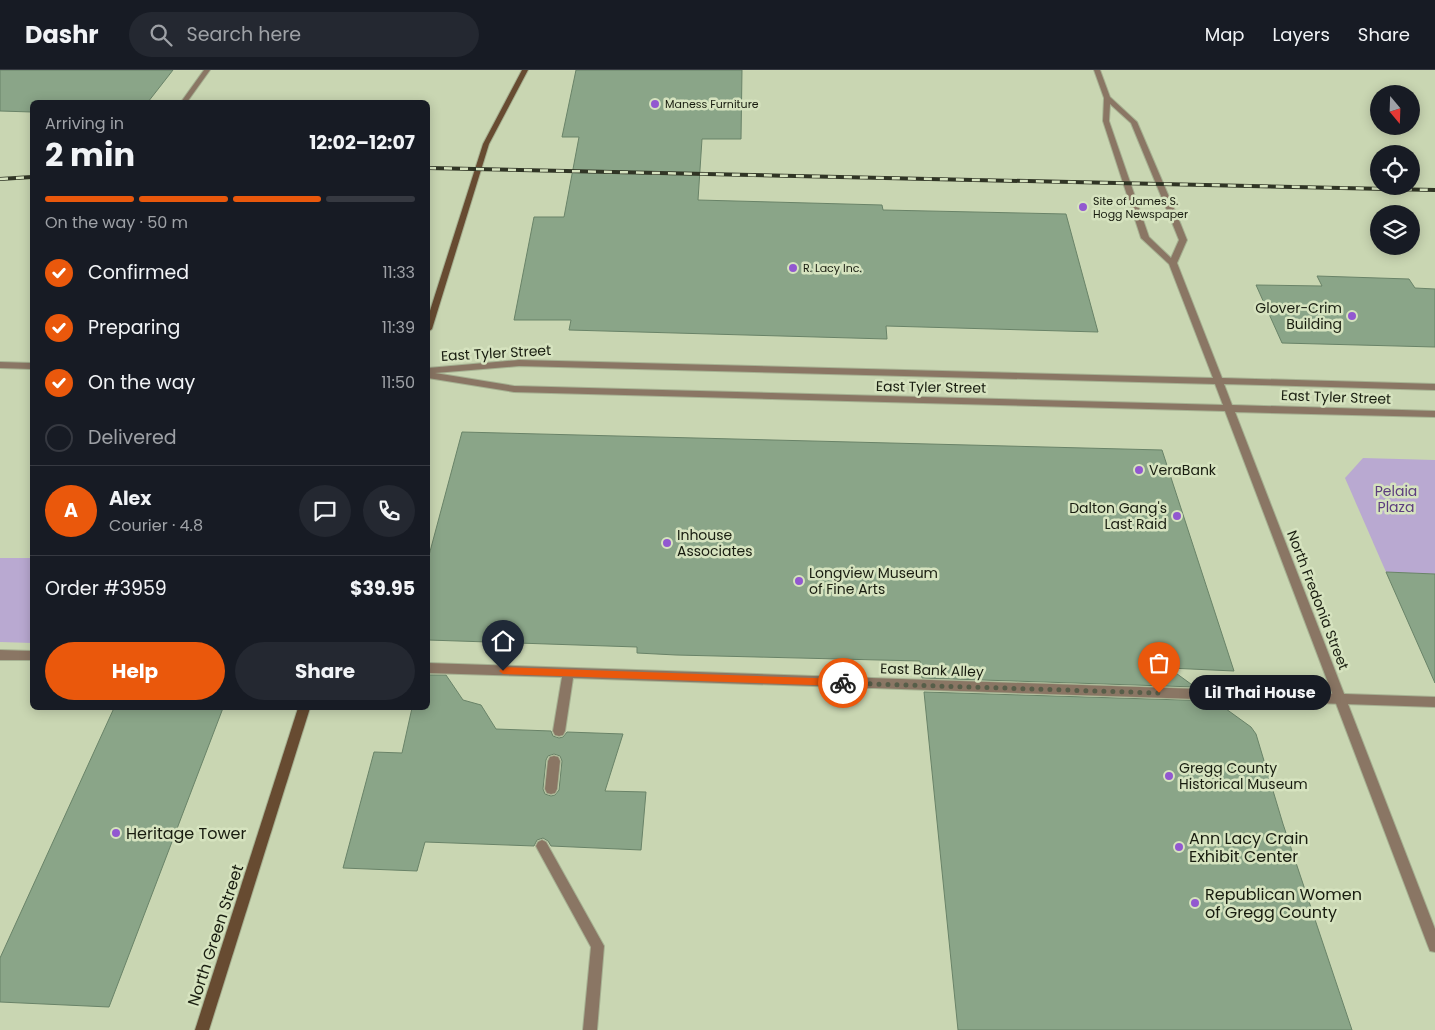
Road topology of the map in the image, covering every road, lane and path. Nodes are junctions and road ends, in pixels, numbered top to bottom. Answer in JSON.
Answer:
{"nodes":[{"id":1,"x":207,"y":70,"type":"edge"},
{"id":2,"x":525,"y":70,"type":"edge"},
{"id":3,"x":1097,"y":70,"type":"edge"},
{"id":4,"x":1107,"y":98,"type":"junction"},
{"id":5,"x":185,"y":100,"type":"edge"},
{"id":6,"x":1173,"y":263,"type":"junction"},
{"id":7,"x":430,"y":323,"type":"edge"},
{"id":8,"x":0,"y":365,"type":"edge"},
{"id":9,"x":30,"y":366,"type":"edge"},
{"id":10,"x":430,"y":373,"type":"edge"},
{"id":11,"x":430,"y":373,"type":"edge"},
{"id":12,"x":1218,"y":380,"type":"junction"},
{"id":13,"x":1435,"y":387,"type":"edge"},
{"id":14,"x":1228,"y":408,"type":"junction"},
{"id":15,"x":1435,"y":414,"type":"edge"},
{"id":16,"x":0,"y":655,"type":"edge"},
{"id":17,"x":30,"y":656,"type":"edge"},
{"id":18,"x":430,"y":668,"type":"edge"},
{"id":19,"x":568,"y":673,"type":"junction"},
{"id":20,"x":1342,"y":699,"type":"junction"},
{"id":21,"x":1435,"y":702,"type":"edge"},
{"id":22,"x":303,"y":710,"type":"edge"},
{"id":23,"x":559,"y":731,"type":"dead end"},
{"id":24,"x":554,"y":760,"type":"dead end"},
{"id":25,"x":551,"y":789,"type":"dead end"},
{"id":26,"x":542,"y":846,"type":"dead end"},
{"id":27,"x":1435,"y":946,"type":"edge"},
{"id":28,"x":202,"y":1030,"type":"edge"},
{"id":29,"x":590,"y":1030,"type":"edge"}],
"edges":[{"from":1,"to":5,"type":"street"},
{"from":2,"to":7,"type":"street"},
{"from":3,"to":4,"type":"street"},
{"from":4,"to":6,"type":"street","name":"North Fredonia Street"},
{"from":4,"to":6,"type":"street"},
{"from":6,"to":12,"type":"street","name":"North Fredonia Street"},
{"from":8,"to":9,"type":"street"},
{"from":10,"to":12,"type":"street","name":"East Tyler Street"},
{"from":11,"to":14,"type":"street","name":"East Tyler Street"},
{"from":12,"to":13,"type":"street","name":"East Tyler Street"},
{"from":12,"to":14,"type":"street","name":"North Fredonia Street"},
{"from":14,"to":15,"type":"street","name":"East Tyler Street"},
{"from":14,"to":20,"type":"street","name":"North Fredonia Street"},
{"from":16,"to":17,"type":"street"},
{"from":18,"to":19,"type":"street","name":"East Bank Alley"},
{"from":19,"to":20,"type":"street","name":"East Bank Alley"},
{"from":19,"to":23,"type":"street"},
{"from":20,"to":21,"type":"street","name":"East Bank Alley"},
{"from":20,"to":27,"type":"street","name":"North Fredonia Street"},
{"from":22,"to":28,"type":"street","name":"North Green Street"},
{"from":24,"to":25,"type":"street"},
{"from":26,"to":29,"type":"street"}]}
